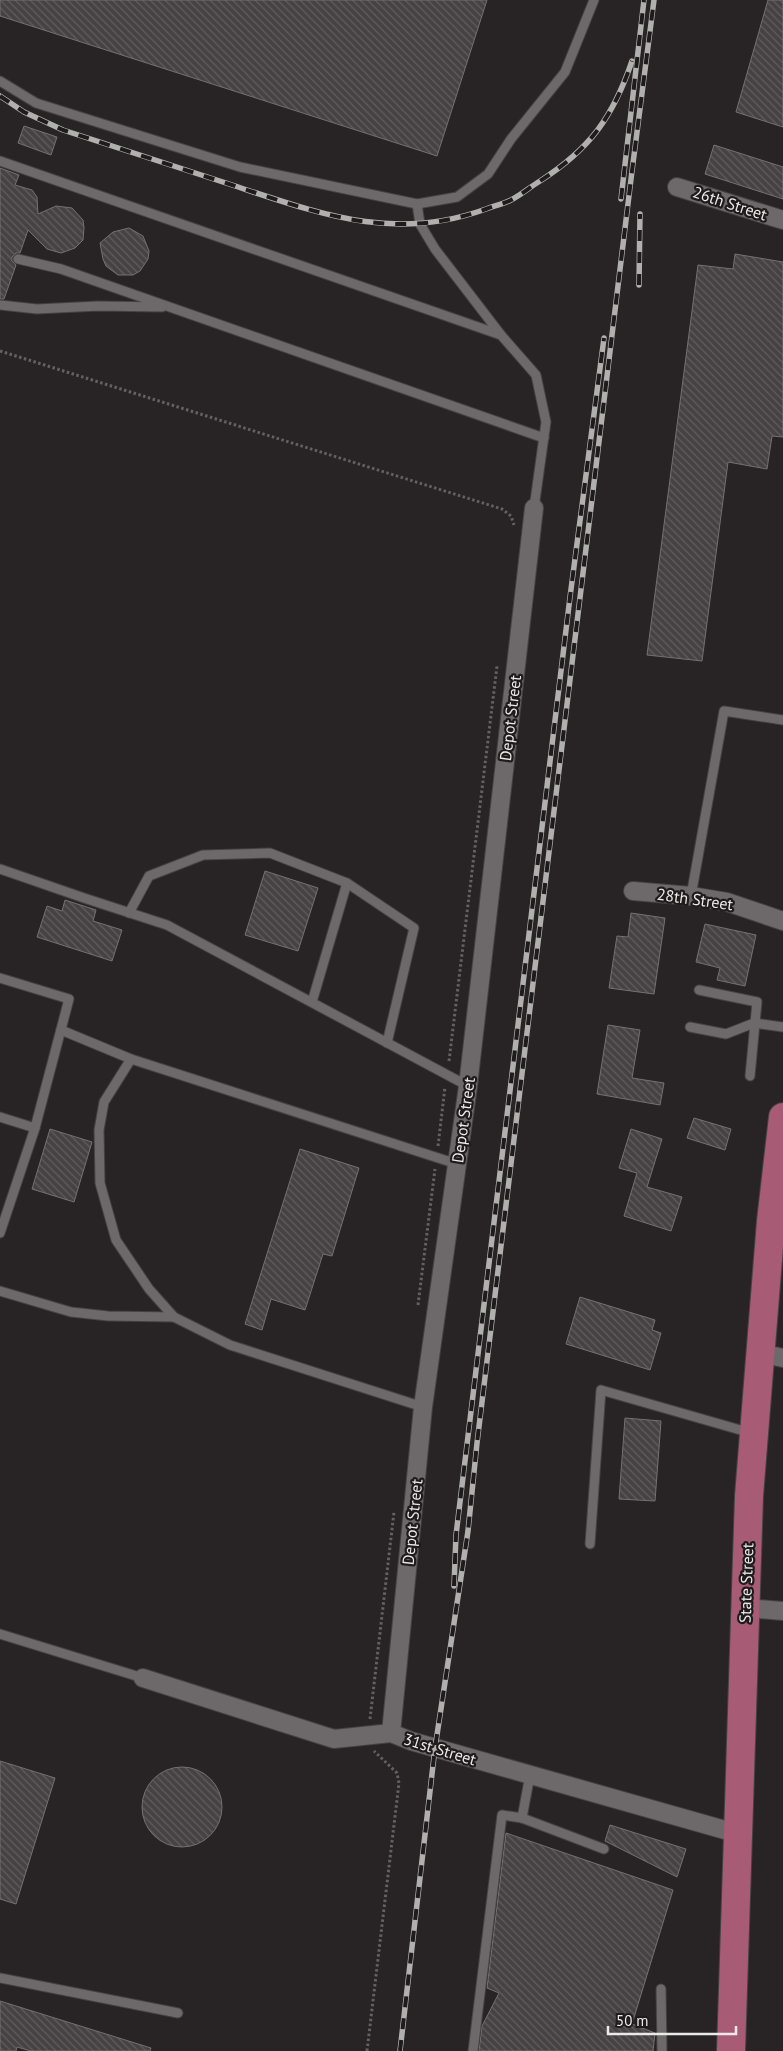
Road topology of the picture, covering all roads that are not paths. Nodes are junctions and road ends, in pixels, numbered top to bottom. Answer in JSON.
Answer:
{"nodes":[{"id":1,"x":594,"y":0,"type":"edge"},
{"id":2,"x":0,"y":81,"type":"edge"},
{"id":3,"x":0,"y":161,"type":"edge"},
{"id":4,"x":677,"y":187,"type":"dead end"},
{"id":5,"x":417,"y":204,"type":"junction"},
{"id":6,"x":783,"y":220,"type":"edge"},
{"id":7,"x":18,"y":259,"type":"dead end"},
{"id":8,"x":0,"y":305,"type":"edge"},
{"id":9,"x":170,"y":307,"type":"junction"},
{"id":10,"x":501,"y":335,"type":"junction"},
{"id":11,"x":544,"y":438,"type":"junction"},
{"id":12,"x":534,"y":508,"type":"joint"},
{"id":13,"x":783,"y":720,"type":"edge"},
{"id":14,"x":0,"y":869,"type":"edge"},
{"id":15,"x":347,"y":883,"type":"junction"},
{"id":16,"x":633,"y":891,"type":"dead end"},
{"id":17,"x":692,"y":896,"type":"junction"},
{"id":18,"x":129,"y":913,"type":"junction"},
{"id":19,"x":783,"y":922,"type":"edge"},
{"id":20,"x":0,"y":978,"type":"edge"},
{"id":21,"x":699,"y":990,"type":"dead end"},
{"id":22,"x":312,"y":1002,"type":"junction"},
{"id":23,"x":754,"y":1022,"type":"junction"},
{"id":24,"x":690,"y":1027,"type":"dead end"},
{"id":25,"x":783,"y":1027,"type":"edge"},
{"id":26,"x":61,"y":1030,"type":"junction"},
{"id":27,"x":387,"y":1043,"type":"junction"},
{"id":28,"x":131,"y":1059,"type":"junction"},
{"id":29,"x":750,"y":1076,"type":"dead end"},
{"id":30,"x":468,"y":1086,"type":"junction"},
{"id":31,"x":0,"y":1117,"type":"edge"},
{"id":32,"x":783,"y":1117,"type":"edge"},
{"id":33,"x":35,"y":1128,"type":"junction"},
{"id":34,"x":781,"y":1159,"type":"edge"},
{"id":35,"x":457,"y":1164,"type":"junction"},
{"id":36,"x":0,"y":1233,"type":"edge"},
{"id":37,"x":0,"y":1292,"type":"edge"},
{"id":38,"x":174,"y":1317,"type":"junction"},
{"id":39,"x":772,"y":1355,"type":"edge"},
{"id":40,"x":423,"y":1407,"type":"junction"},
{"id":41,"x":754,"y":1434,"type":"junction"},
{"id":42,"x":590,"y":1544,"type":"dead end"},
{"id":43,"x":746,"y":1608,"type":"junction"},
{"id":44,"x":783,"y":1611,"type":"edge"},
{"id":45,"x":0,"y":1634,"type":"edge"},
{"id":46,"x":143,"y":1678,"type":"joint"},
{"id":47,"x":391,"y":1733,"type":"junction"},
{"id":48,"x":530,"y":1775,"type":"junction"},
{"id":49,"x":522,"y":1818,"type":"junction"},
{"id":50,"x":739,"y":1834,"type":"junction"},
{"id":51,"x":604,"y":1850,"type":"dead end"},
{"id":52,"x":0,"y":1978,"type":"edge"},
{"id":53,"x":661,"y":1989,"type":"dead end"},
{"id":54,"x":178,"y":2013,"type":"dead end"},
{"id":55,"x":473,"y":2051,"type":"edge"},
{"id":56,"x":662,"y":2051,"type":"edge"},
{"id":57,"x":731,"y":2051,"type":"edge"}],
"edges":[{"from":1,"to":5,"type":"lane"},
{"from":2,"to":5,"type":"lane"},
{"from":3,"to":10,"type":"lane"},
{"from":4,"to":6,"type":"street","name":"26th Street"},
{"from":5,"to":10,"type":"lane"},
{"from":7,"to":9,"type":"lane"},
{"from":8,"to":9,"type":"lane"},
{"from":9,"to":11,"type":"lane"},
{"from":10,"to":11,"type":"lane"},
{"from":11,"to":12,"type":"lane"},
{"from":12,"to":30,"type":"street","name":"Depot Street"},
{"from":13,"to":17,"type":"lane"},
{"from":14,"to":18,"type":"lane"},
{"from":15,"to":18,"type":"lane"},
{"from":15,"to":22,"type":"lane"},
{"from":15,"to":27,"type":"lane"},
{"from":16,"to":17,"type":"street","name":"28th Street"},
{"from":17,"to":19,"type":"street","name":"28th Street"},
{"from":18,"to":22,"type":"lane"},
{"from":20,"to":26,"type":"lane"},
{"from":21,"to":23,"type":"lane"},
{"from":22,"to":27,"type":"lane"},
{"from":23,"to":24,"type":"lane"},
{"from":23,"to":25,"type":"lane"},
{"from":23,"to":29,"type":"lane"},
{"from":26,"to":28,"type":"lane"},
{"from":26,"to":33,"type":"lane"},
{"from":27,"to":30,"type":"lane"},
{"from":28,"to":35,"type":"lane"},
{"from":28,"to":38,"type":"lane"},
{"from":30,"to":35,"type":"street","name":"Depot Street"},
{"from":31,"to":33,"type":"lane"},
{"from":32,"to":34,"type":"main road","name":"State Street"},
{"from":33,"to":36,"type":"lane"},
{"from":34,"to":39,"type":"main road","name":"State Street"},
{"from":35,"to":40,"type":"street","name":"Depot Street"},
{"from":37,"to":38,"type":"lane"},
{"from":38,"to":40,"type":"lane"},
{"from":39,"to":41,"type":"main road","name":"State Street"},
{"from":40,"to":47,"type":"street","name":"Depot Street"},
{"from":41,"to":42,"type":"lane"},
{"from":41,"to":43,"type":"main road","name":"State Street"},
{"from":43,"to":44,"type":"street"},
{"from":43,"to":50,"type":"main road","name":"State Street"},
{"from":45,"to":46,"type":"lane"},
{"from":46,"to":47,"type":"street","name":"31st Street"},
{"from":47,"to":48,"type":"street","name":"31st Street"},
{"from":48,"to":49,"type":"lane"},
{"from":48,"to":50,"type":"street","name":"31st Street"},
{"from":49,"to":51,"type":"lane"},
{"from":49,"to":55,"type":"lane"},
{"from":50,"to":57,"type":"main road","name":"State Street"},
{"from":52,"to":54,"type":"lane"},
{"from":53,"to":56,"type":"lane"}]}
